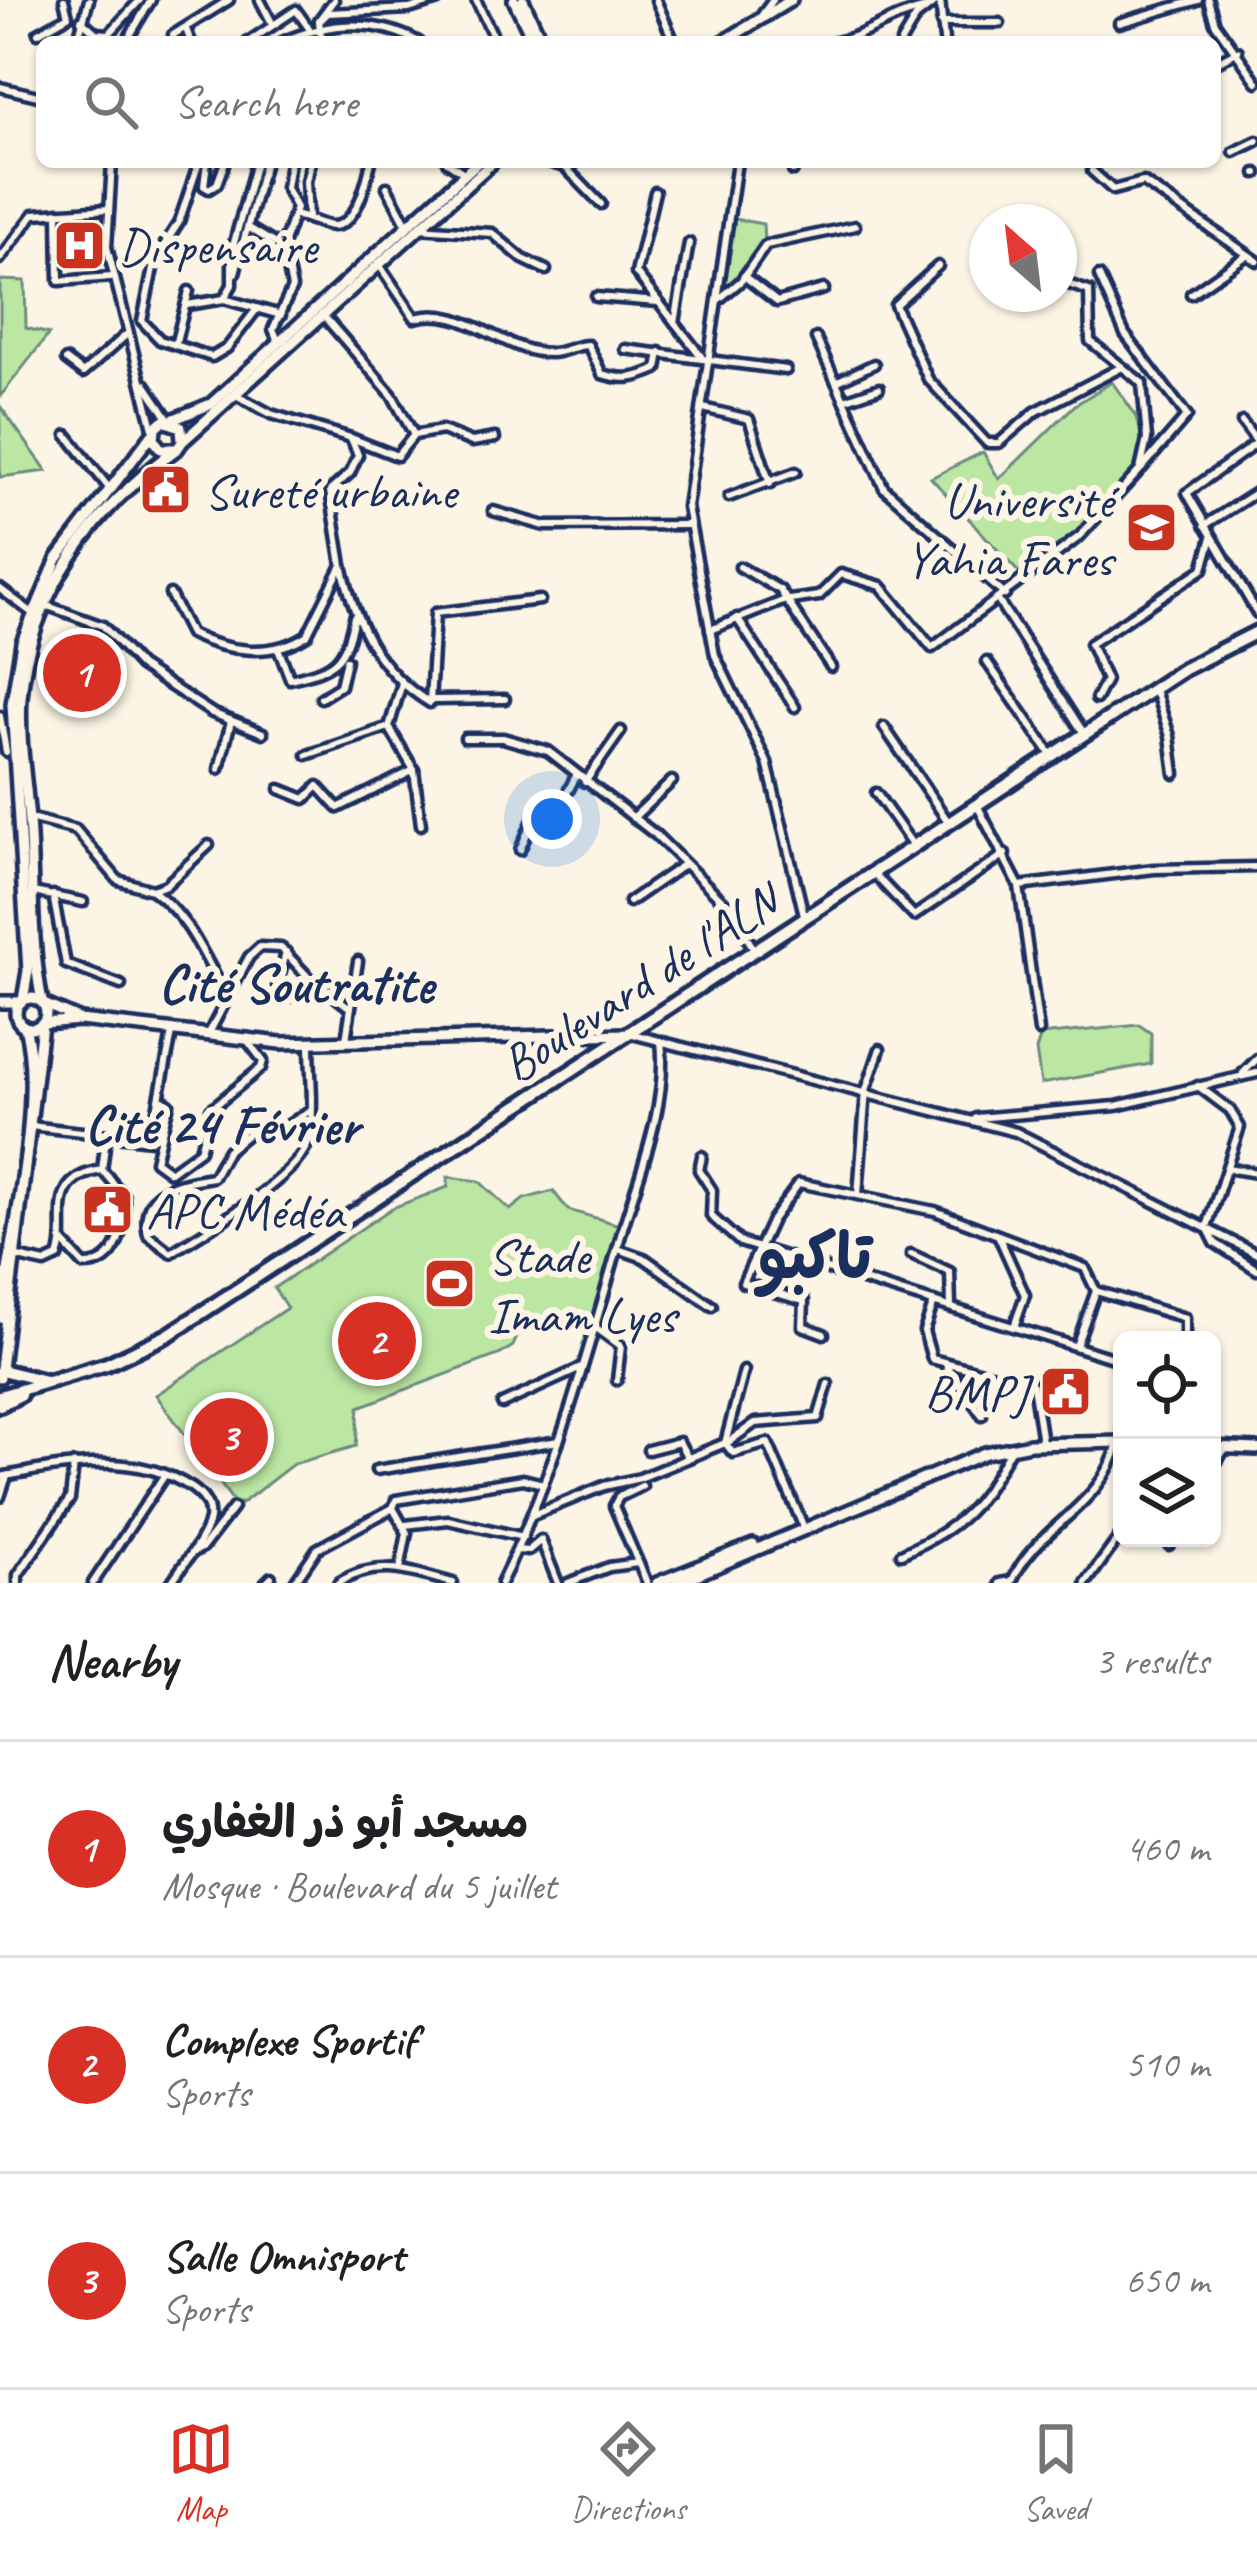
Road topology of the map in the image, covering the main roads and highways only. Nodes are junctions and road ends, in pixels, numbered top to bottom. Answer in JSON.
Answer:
{"nodes":[{"id":1,"x":518,"y":0,"type":"edge"},
{"id":2,"x":791,"y":0,"type":"edge"},
{"id":3,"x":748,"y":33,"type":"edge"},
{"id":4,"x":535,"y":36,"type":"edge"},
{"id":5,"x":471,"y":168,"type":"edge"},
{"id":6,"x":486,"y":168,"type":"edge"},
{"id":7,"x":412,"y":227,"type":"junction"},
{"id":8,"x":171,"y":421,"type":"junction"},
{"id":9,"x":153,"y":432,"type":"junction"},
{"id":10,"x":179,"y":445,"type":"junction"},
{"id":11,"x":1255,"y":633,"type":"edge"},
{"id":12,"x":11,"y":753,"type":"edge"},
{"id":13,"x":22,"y":1000,"type":"junction"},
{"id":14,"x":0,"y":1002,"type":"edge"},
{"id":15,"x":43,"y":1002,"type":"junction"},
{"id":16,"x":0,"y":1012,"type":"edge"},
{"id":17,"x":80,"y":1020,"type":"junction"},
{"id":18,"x":21,"y":1022,"type":"junction"},
{"id":19,"x":42,"y":1024,"type":"junction"},
{"id":20,"x":632,"y":1034,"type":"junction"},
{"id":21,"x":30,"y":1126,"type":"junction"},
{"id":22,"x":0,"y":1318,"type":"edge"},
{"id":23,"x":1,"y":1373,"type":"edge"},
{"id":24,"x":51,"y":1380,"type":"junction"},
{"id":25,"x":0,"y":1396,"type":"edge"},
{"id":26,"x":0,"y":1405,"type":"edge"},
{"id":27,"x":1113,"y":1442,"type":"edge"},
{"id":28,"x":1221,"y":1448,"type":"edge"},
{"id":29,"x":1257,"y":1449,"type":"edge"},
{"id":30,"x":770,"y":1542,"type":"junction"},
{"id":31,"x":657,"y":1583,"type":"edge"},
{"id":32,"x":677,"y":1583,"type":"edge"}],
"edges":[{"from":1,"to":4,"type":"main road"},
{"from":2,"to":3,"type":"main road"},
{"from":5,"to":7,"type":"main road"},
{"from":6,"to":7,"type":"main road"},
{"from":7,"to":8,"type":"main road"},
{"from":7,"to":10,"type":"main road"},
{"from":8,"to":9,"type":"main road"},
{"from":8,"to":10,"type":"main road"},
{"from":9,"to":10,"type":"main road"},
{"from":9,"to":12,"type":"main road"},
{"from":10,"to":12,"type":"main road"},
{"from":11,"to":20,"type":"main road","name":"Boulevard de l'ALN"},
{"from":12,"to":13,"type":"main road"},
{"from":12,"to":15,"type":"main road"},
{"from":13,"to":14,"type":"main road"},
{"from":13,"to":15,"type":"main road"},
{"from":13,"to":18,"type":"main road"},
{"from":15,"to":17,"type":"main road"},
{"from":15,"to":19,"type":"main road"},
{"from":16,"to":18,"type":"main road"},
{"from":17,"to":19,"type":"main road"},
{"from":17,"to":20,"type":"main road"},
{"from":18,"to":19,"type":"main road"},
{"from":18,"to":21,"type":"main road"},
{"from":19,"to":21,"type":"main road"},
{"from":20,"to":24,"type":"main road","name":"Boulevard de l'ALN"},
{"from":21,"to":22,"type":"main road"},
{"from":21,"to":23,"type":"main road"},
{"from":23,"to":24,"type":"main road"},
{"from":24,"to":25,"type":"main road"},
{"from":24,"to":26,"type":"main road"},
{"from":27,"to":30,"type":"main road"},
{"from":28,"to":29,"type":"main road"},
{"from":30,"to":31,"type":"main road"},
{"from":30,"to":32,"type":"main road"}]}
